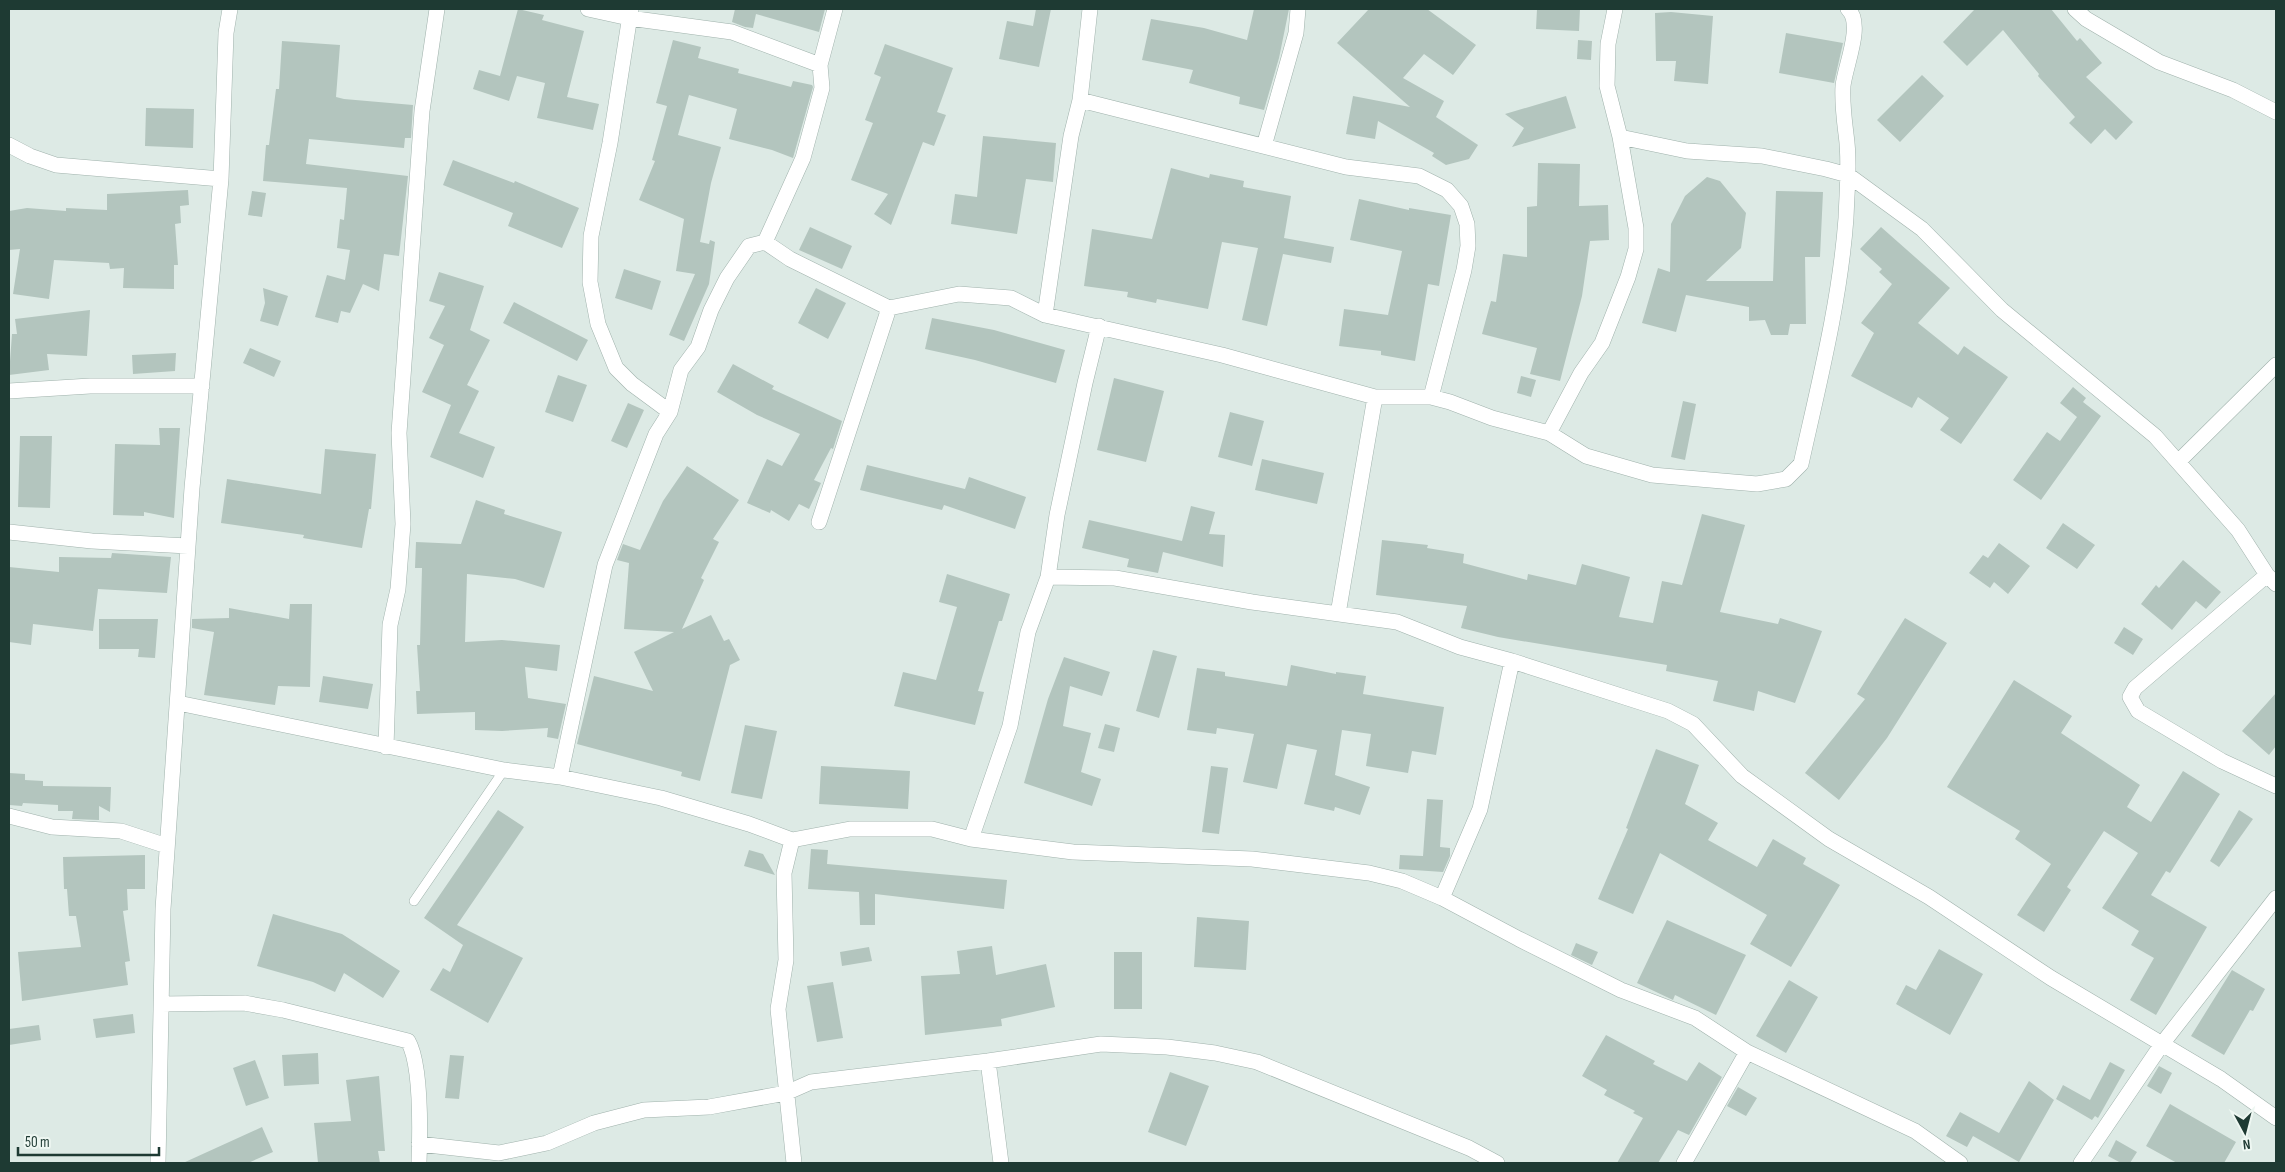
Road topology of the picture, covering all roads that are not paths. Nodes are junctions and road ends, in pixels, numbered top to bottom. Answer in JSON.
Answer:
{"nodes":[{"id":1,"x":230,"y":9,"type":"edge"},
{"id":2,"x":437,"y":9,"type":"edge"},
{"id":3,"x":588,"y":9,"type":"edge"},
{"id":4,"x":835,"y":9,"type":"edge"},
{"id":5,"x":1090,"y":9,"type":"edge"},
{"id":6,"x":1298,"y":9,"type":"edge"},
{"id":7,"x":1615,"y":9,"type":"edge"},
{"id":8,"x":2075,"y":9,"type":"edge"},
{"id":9,"x":1850,"y":10,"type":"edge"},
{"id":10,"x":630,"y":13,"type":"edge"},
{"id":11,"x":820,"y":64,"type":"junction"},
{"id":12,"x":1080,"y":100,"type":"junction"},
{"id":13,"x":2276,"y":112,"type":"edge"},
{"id":14,"x":1620,"y":137,"type":"junction"},
{"id":15,"x":9,"y":145,"type":"edge"},
{"id":16,"x":1264,"y":146,"type":"junction"},
{"id":17,"x":1848,"y":175,"type":"junction"},
{"id":18,"x":221,"y":179,"type":"junction"},
{"id":19,"x":765,"y":242,"type":"junction"},
{"id":20,"x":889,"y":308,"type":"junction"},
{"id":21,"x":1045,"y":315,"type":"junction"},
{"id":22,"x":1099,"y":326,"type":"junction"},
{"id":23,"x":2276,"y":365,"type":"edge"},
{"id":24,"x":202,"y":386,"type":"junction"},
{"id":25,"x":9,"y":390,"type":"edge"},
{"id":26,"x":1375,"y":397,"type":"junction"},
{"id":27,"x":1431,"y":397,"type":"junction"},
{"id":28,"x":670,"y":412,"type":"junction"},
{"id":29,"x":1549,"y":433,"type":"junction"},
{"id":30,"x":2179,"y":461,"type":"junction"},
{"id":31,"x":819,"y":522,"type":"dead end"},
{"id":32,"x":9,"y":532,"type":"edge"},
{"id":33,"x":188,"y":546,"type":"junction"},
{"id":34,"x":1048,"y":577,"type":"junction"},
{"id":35,"x":2272,"y":579,"type":"edge"},
{"id":36,"x":1338,"y":614,"type":"junction"},
{"id":37,"x":1512,"y":661,"type":"junction"},
{"id":38,"x":178,"y":703,"type":"junction"},
{"id":39,"x":386,"y":747,"type":"junction"},
{"id":40,"x":504,"y":770,"type":"junction"},
{"id":41,"x":560,"y":777,"type":"junction"},
{"id":42,"x":2276,"y":786,"type":"edge"},
{"id":43,"x":9,"y":816,"type":"edge"},
{"id":44,"x":972,"y":839,"type":"junction"},
{"id":45,"x":792,"y":840,"type":"junction"},
{"id":46,"x":168,"y":846,"type":"junction"},
{"id":47,"x":1442,"y":898,"type":"junction"},
{"id":48,"x":2276,"y":898,"type":"edge"},
{"id":49,"x":414,"y":901,"type":"dead end"},
{"id":50,"x":161,"y":1004,"type":"junction"},
{"id":51,"x":2162,"y":1044,"type":"junction"},
{"id":52,"x":1748,"y":1052,"type":"junction"},
{"id":53,"x":988,"y":1061,"type":"junction"},
{"id":54,"x":786,"y":1093,"type":"junction"},
{"id":55,"x":2276,"y":1118,"type":"edge"},
{"id":56,"x":419,"y":1144,"type":"junction"},
{"id":57,"x":158,"y":1163,"type":"edge"},
{"id":58,"x":419,"y":1163,"type":"edge"},
{"id":59,"x":794,"y":1163,"type":"edge"},
{"id":60,"x":1000,"y":1163,"type":"edge"},
{"id":61,"x":1497,"y":1163,"type":"edge"},
{"id":62,"x":1684,"y":1163,"type":"edge"},
{"id":63,"x":1960,"y":1163,"type":"edge"},
{"id":64,"x":2082,"y":1163,"type":"edge"}],
"edges":[{"from":1,"to":18,"type":"street"},
{"from":2,"to":39,"type":"street"},
{"from":3,"to":10,"type":"street"},
{"from":4,"to":11,"type":"street"},
{"from":5,"to":12,"type":"street"},
{"from":6,"to":16,"type":"street"},
{"from":7,"to":14,"type":"street"},
{"from":8,"to":13,"type":"street"},
{"from":9,"to":17,"type":"street"},
{"from":10,"to":11,"type":"street"},
{"from":10,"to":28,"type":"street"},
{"from":11,"to":19,"type":"street"},
{"from":12,"to":16,"type":"street"},
{"from":12,"to":21,"type":"street"},
{"from":14,"to":17,"type":"street"},
{"from":14,"to":29,"type":"street"},
{"from":15,"to":18,"type":"street"},
{"from":16,"to":27,"type":"street"},
{"from":17,"to":29,"type":"street"},
{"from":17,"to":30,"type":"street"},
{"from":18,"to":24,"type":"street"},
{"from":19,"to":20,"type":"street"},
{"from":19,"to":28,"type":"street"},
{"from":20,"to":21,"type":"street"},
{"from":20,"to":31,"type":"street"},
{"from":21,"to":22,"type":"street"},
{"from":22,"to":26,"type":"street"},
{"from":22,"to":34,"type":"street"},
{"from":23,"to":30,"type":"street"},
{"from":24,"to":25,"type":"street"},
{"from":24,"to":33,"type":"street"},
{"from":26,"to":27,"type":"street"},
{"from":26,"to":36,"type":"street"},
{"from":27,"to":29,"type":"street"},
{"from":28,"to":41,"type":"street"},
{"from":30,"to":35,"type":"street"},
{"from":32,"to":33,"type":"street"},
{"from":33,"to":38,"type":"street"},
{"from":34,"to":36,"type":"street"},
{"from":34,"to":44,"type":"street"},
{"from":35,"to":42,"type":"street"},
{"from":36,"to":37,"type":"street"},
{"from":37,"to":47,"type":"street"},
{"from":37,"to":51,"type":"street"},
{"from":38,"to":39,"type":"street"},
{"from":38,"to":46,"type":"street"},
{"from":39,"to":40,"type":"street"},
{"from":40,"to":41,"type":"street"},
{"from":40,"to":49,"type":"lane"},
{"from":41,"to":45,"type":"street"},
{"from":43,"to":46,"type":"street"},
{"from":44,"to":45,"type":"street"},
{"from":44,"to":47,"type":"street"},
{"from":45,"to":54,"type":"street"},
{"from":46,"to":50,"type":"street"},
{"from":47,"to":52,"type":"street"},
{"from":48,"to":51,"type":"street"},
{"from":50,"to":56,"type":"street"},
{"from":50,"to":57,"type":"street"},
{"from":51,"to":55,"type":"street"},
{"from":51,"to":64,"type":"street"},
{"from":52,"to":62,"type":"street"},
{"from":52,"to":63,"type":"street"},
{"from":53,"to":54,"type":"street"},
{"from":53,"to":60,"type":"street"},
{"from":53,"to":61,"type":"street"},
{"from":54,"to":56,"type":"street"},
{"from":54,"to":59,"type":"street"},
{"from":56,"to":58,"type":"street"}]}
